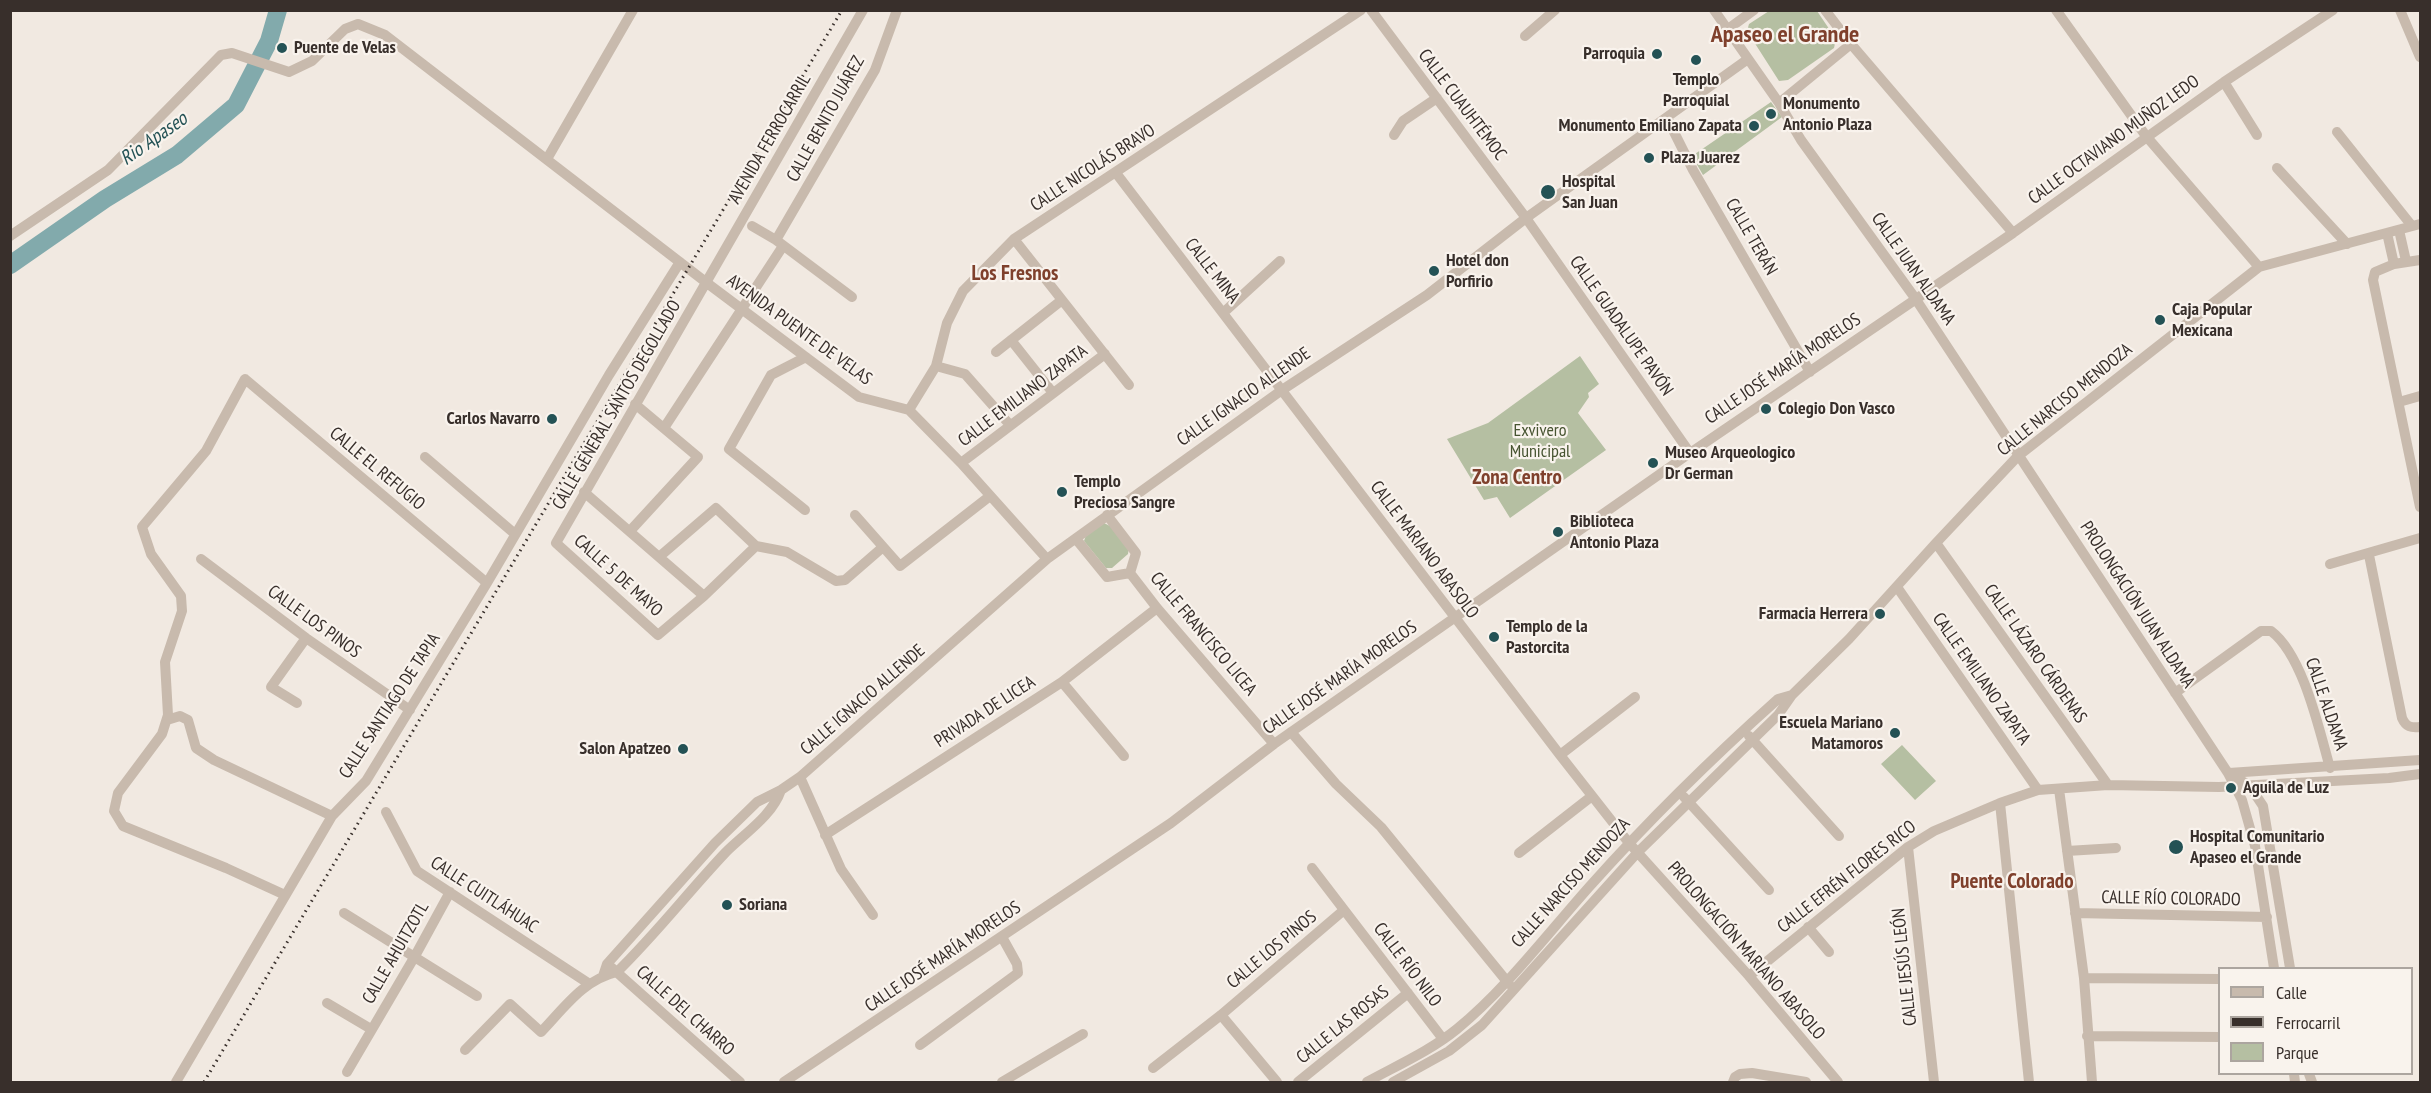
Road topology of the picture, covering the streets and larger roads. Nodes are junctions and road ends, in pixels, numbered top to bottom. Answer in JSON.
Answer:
{"nodes":[{"id":1,"x":633,"y":10,"type":"edge"},
{"id":2,"x":862,"y":10,"type":"edge"},
{"id":3,"x":897,"y":10,"type":"edge"},
{"id":4,"x":1361,"y":10,"type":"edge"},
{"id":5,"x":1371,"y":10,"type":"edge"},
{"id":6,"x":1555,"y":10,"type":"edge"},
{"id":7,"x":1714,"y":10,"type":"edge"},
{"id":8,"x":1754,"y":10,"type":"edge"},
{"id":9,"x":2056,"y":10,"type":"edge"},
{"id":10,"x":2400,"y":10,"type":"edge"},
{"id":11,"x":2330,"y":11,"type":"edge"},
{"id":12,"x":1830,"y":12,"type":"edge"},
{"id":13,"x":1728,"y":29,"type":"junction"},
{"id":14,"x":1525,"y":36,"type":"dead end"},
{"id":15,"x":1851,"y":44,"type":"junction"},
{"id":16,"x":2421,"y":57,"type":"edge"},
{"id":17,"x":1748,"y":59,"type":"junction"},
{"id":18,"x":2224,"y":82,"type":"junction"},
{"id":19,"x":1437,"y":98,"type":"junction"},
{"id":20,"x":1779,"y":102,"type":"junction"},
{"id":21,"x":1667,"y":118,"type":"junction"},
{"id":22,"x":2337,"y":132,"type":"dead end"},
{"id":23,"x":1394,"y":135,"type":"dead end"},
{"id":24,"x":2257,"y":135,"type":"dead end"},
{"id":25,"x":2146,"y":136,"type":"junction"},
{"id":26,"x":547,"y":159,"type":"junction"},
{"id":27,"x":2277,"y":168,"type":"dead end"},
{"id":28,"x":1116,"y":173,"type":"junction"},
{"id":29,"x":1526,"y":219,"type":"junction"},
{"id":30,"x":2416,"y":225,"type":"edge"},
{"id":31,"x":752,"y":226,"type":"dead end"},
{"id":32,"x":2399,"y":230,"type":"junction"},
{"id":33,"x":2013,"y":233,"type":"junction"},
{"id":34,"x":2387,"y":233,"type":"junction"},
{"id":35,"x":10,"y":236,"type":"edge"},
{"id":36,"x":1014,"y":239,"type":"junction"},
{"id":37,"x":779,"y":243,"type":"junction"},
{"id":38,"x":2346,"y":244,"type":"junction"},
{"id":39,"x":2421,"y":260,"type":"edge"},
{"id":40,"x":1280,"y":261,"type":"dead end"},
{"id":41,"x":2406,"y":261,"type":"junction"},
{"id":42,"x":680,"y":262,"type":"junction"},
{"id":43,"x":2394,"y":264,"type":"junction"},
{"id":44,"x":2259,"y":267,"type":"junction"},
{"id":45,"x":707,"y":283,"type":"junction"},
{"id":46,"x":852,"y":297,"type":"dead end"},
{"id":47,"x":1915,"y":298,"type":"junction"},
{"id":48,"x":1062,"y":300,"type":"junction"},
{"id":49,"x":741,"y":309,"type":"junction"},
{"id":50,"x":1223,"y":313,"type":"junction"},
{"id":51,"x":1011,"y":339,"type":"junction"},
{"id":52,"x":996,"y":352,"type":"dead end"},
{"id":53,"x":1105,"y":354,"type":"junction"},
{"id":54,"x":806,"y":357,"type":"junction"},
{"id":55,"x":936,"y":366,"type":"junction"},
{"id":56,"x":1810,"y":372,"type":"junction"},
{"id":57,"x":1129,"y":385,"type":"dead end"},
{"id":58,"x":1282,"y":390,"type":"junction"},
{"id":59,"x":1053,"y":393,"type":"junction"},
{"id":60,"x":2421,"y":396,"type":"edge"},
{"id":61,"x":2399,"y":402,"type":"junction"},
{"id":62,"x":635,"y":404,"type":"junction"},
{"id":63,"x":909,"y":410,"type":"junction"},
{"id":64,"x":1010,"y":425,"type":"junction"},
{"id":65,"x":664,"y":428,"type":"junction"},
{"id":66,"x":1690,"y":453,"type":"junction"},
{"id":67,"x":2018,"y":456,"type":"junction"},
{"id":68,"x":425,"y":457,"type":"dead end"},
{"id":69,"x":961,"y":463,"type":"junction"},
{"id":70,"x":584,"y":492,"type":"junction"},
{"id":71,"x":2419,"y":492,"type":"edge"},
{"id":72,"x":990,"y":496,"type":"junction"},
{"id":73,"x":2421,"y":507,"type":"edge"},
{"id":74,"x":805,"y":510,"type":"dead end"},
{"id":75,"x":855,"y":515,"type":"dead end"},
{"id":76,"x":1107,"y":515,"type":"junction"},
{"id":77,"x":630,"y":531,"type":"junction"},
{"id":78,"x":515,"y":534,"type":"junction"},
{"id":79,"x":2421,"y":538,"type":"edge"},
{"id":80,"x":1076,"y":539,"type":"junction"},
{"id":81,"x":556,"y":543,"type":"joint"},
{"id":82,"x":1936,"y":543,"type":"junction"},
{"id":83,"x":756,"y":546,"type":"junction"},
{"id":84,"x":883,"y":547,"type":"junction"},
{"id":85,"x":2369,"y":555,"type":"junction"},
{"id":86,"x":659,"y":557,"type":"junction"},
{"id":87,"x":201,"y":559,"type":"dead end"},
{"id":88,"x":1047,"y":559,"type":"junction"},
{"id":89,"x":2330,"y":564,"type":"dead end"},
{"id":90,"x":1130,"y":573,"type":"junction"},
{"id":91,"x":487,"y":583,"type":"junction"},
{"id":92,"x":1897,"y":587,"type":"junction"},
{"id":93,"x":704,"y":596,"type":"junction"},
{"id":94,"x":1157,"y":608,"type":"junction"},
{"id":95,"x":1454,"y":618,"type":"junction"},
{"id":96,"x":306,"y":638,"type":"junction"},
{"id":97,"x":1062,"y":682,"type":"junction"},
{"id":98,"x":2175,"y":693,"type":"junction"},
{"id":99,"x":1635,"y":696,"type":"dead end"},
{"id":100,"x":1792,"y":696,"type":"junction"},
{"id":101,"x":297,"y":703,"type":"dead end"},
{"id":102,"x":410,"y":710,"type":"junction"},
{"id":103,"x":167,"y":720,"type":"junction"},
{"id":104,"x":2416,"y":727,"type":"edge"},
{"id":105,"x":1745,"y":729,"type":"junction"},
{"id":106,"x":1292,"y":732,"type":"junction"},
{"id":107,"x":1752,"y":741,"type":"junction"},
{"id":108,"x":1274,"y":744,"type":"junction"},
{"id":109,"x":1560,"y":755,"type":"junction"},
{"id":110,"x":1124,"y":756,"type":"dead end"},
{"id":111,"x":2421,"y":760,"type":"edge"},
{"id":112,"x":2330,"y":768,"type":"junction"},
{"id":113,"x":2228,"y":773,"type":"junction"},
{"id":114,"x":2421,"y":774,"type":"edge"},
{"id":115,"x":800,"y":777,"type":"junction"},
{"id":116,"x":2108,"y":785,"type":"junction"},
{"id":117,"x":2249,"y":785,"type":"junction"},
{"id":118,"x":2234,"y":786,"type":"junction"},
{"id":119,"x":2219,"y":787,"type":"junction"},
{"id":120,"x":2059,"y":789,"type":"junction"},
{"id":121,"x":781,"y":790,"type":"junction"},
{"id":122,"x":2038,"y":790,"type":"junction"},
{"id":123,"x":1678,"y":792,"type":"junction"},
{"id":124,"x":1592,"y":796,"type":"junction"},
{"id":125,"x":1688,"y":802,"type":"junction"},
{"id":126,"x":2000,"y":803,"type":"junction"},
{"id":127,"x":386,"y":812,"type":"dead end"},
{"id":128,"x":332,"y":816,"type":"junction"},
{"id":129,"x":825,"y":835,"type":"junction"},
{"id":130,"x":1839,"y":836,"type":"dead end"},
{"id":131,"x":1629,"y":843,"type":"junction"},
{"id":132,"x":1908,"y":847,"type":"junction"},
{"id":133,"x":2116,"y":848,"type":"dead end"},
{"id":134,"x":2067,"y":850,"type":"junction"},
{"id":135,"x":1638,"y":852,"type":"junction"},
{"id":136,"x":1520,"y":853,"type":"dead end"},
{"id":137,"x":1312,"y":868,"type":"dead end"},
{"id":138,"x":1769,"y":890,"type":"dead end"},
{"id":139,"x":450,"y":892,"type":"junction"},
{"id":140,"x":285,"y":895,"type":"junction"},
{"id":141,"x":1344,"y":910,"type":"junction"},
{"id":142,"x":2075,"y":913,"type":"junction"},
{"id":143,"x":344,"y":914,"type":"dead end"},
{"id":144,"x":873,"y":915,"type":"dead end"},
{"id":145,"x":2267,"y":917,"type":"junction"},
{"id":146,"x":1809,"y":927,"type":"junction"},
{"id":147,"x":1002,"y":938,"type":"junction"},
{"id":148,"x":1829,"y":952,"type":"dead end"},
{"id":149,"x":415,"y":956,"type":"junction"},
{"id":150,"x":607,"y":964,"type":"junction"},
{"id":151,"x":2274,"y":967,"type":"edge"},
{"id":152,"x":2290,"y":967,"type":"edge"},
{"id":153,"x":617,"y":972,"type":"junction"},
{"id":154,"x":603,"y":976,"type":"junction"},
{"id":155,"x":1749,"y":976,"type":"junction"},
{"id":156,"x":2084,"y":978,"type":"junction"},
{"id":157,"x":2218,"y":979,"type":"edge"},
{"id":158,"x":1506,"y":980,"type":"junction"},
{"id":159,"x":588,"y":983,"type":"junction"},
{"id":160,"x":1515,"y":990,"type":"junction"},
{"id":161,"x":1408,"y":993,"type":"junction"},
{"id":162,"x":477,"y":996,"type":"dead end"},
{"id":163,"x":327,"y":1003,"type":"dead end"},
{"id":164,"x":1221,"y":1015,"type":"junction"},
{"id":165,"x":371,"y":1029,"type":"junction"},
{"id":166,"x":1083,"y":1034,"type":"dead end"},
{"id":167,"x":2087,"y":1036,"type":"junction"},
{"id":168,"x":2218,"y":1037,"type":"edge"},
{"id":169,"x":1443,"y":1039,"type":"junction"},
{"id":170,"x":920,"y":1045,"type":"dead end"},
{"id":171,"x":465,"y":1050,"type":"dead end"},
{"id":172,"x":1153,"y":1068,"type":"dead end"},
{"id":173,"x":347,"y":1072,"type":"dead end"},
{"id":174,"x":1734,"y":1080,"type":"edge"},
{"id":175,"x":1789,"y":1081,"type":"edge"},
{"id":176,"x":176,"y":1083,"type":"edge"},
{"id":177,"x":740,"y":1083,"type":"edge"},
{"id":178,"x":784,"y":1083,"type":"edge"},
{"id":179,"x":1002,"y":1083,"type":"edge"},
{"id":180,"x":1277,"y":1083,"type":"edge"},
{"id":181,"x":1298,"y":1083,"type":"edge"},
{"id":182,"x":1367,"y":1083,"type":"edge"},
{"id":183,"x":1394,"y":1083,"type":"edge"},
{"id":184,"x":1806,"y":1083,"type":"edge"},
{"id":185,"x":1838,"y":1083,"type":"edge"},
{"id":186,"x":1934,"y":1083,"type":"edge"},
{"id":187,"x":2029,"y":1083,"type":"edge"},
{"id":188,"x":2091,"y":1083,"type":"edge"}],
"edges":[{"from":1,"to":26,"type":"street"},
{"from":2,"to":45,"type":"street","name":"AVENIDA FERROCARRIL"},
{"from":3,"to":37,"type":"street","name":"CALLE BENITO JUÁREZ"},
{"from":4,"to":28,"type":"street","name":"CALLE NICOLÁS BRAVO"},
{"from":5,"to":19,"type":"street","name":"CALLE CUAUHTÉMOC"},
{"from":6,"to":14,"type":"street"},
{"from":7,"to":13,"type":"street","name":"CALLE JUAN ALDAMA"},
{"from":8,"to":13,"type":"street"},
{"from":9,"to":25,"type":"street"},
{"from":10,"to":16,"type":"street"},
{"from":11,"to":18,"type":"street","name":"CALLE OCTAVIANO MUÑOZ LEDO"},
{"from":12,"to":15,"type":"street"},
{"from":13,"to":17,"type":"street","name":"CALLE JUAN ALDAMA"},
{"from":15,"to":20,"type":"street"},
{"from":15,"to":33,"type":"street"},
{"from":17,"to":20,"type":"street","name":"CALLE JUAN ALDAMA"},
{"from":17,"to":21,"type":"street","name":"CALLE IGNACIO ALLENDE"},
{"from":18,"to":24,"type":"street"},
{"from":18,"to":25,"type":"street","name":"CALLE OCTAVIANO MUÑOZ LEDO"},
{"from":19,"to":23,"type":"street"},
{"from":19,"to":29,"type":"street","name":"CALLE CUAUHTÉMOC"},
{"from":20,"to":47,"type":"street","name":"CALLE JUAN ALDAMA"},
{"from":21,"to":29,"type":"street","name":"CALLE IGNACIO ALLENDE"},
{"from":21,"to":56,"type":"street","name":"CALLE TERÁN"},
{"from":22,"to":30,"type":"street"},
{"from":25,"to":33,"type":"street","name":"CALLE OCTAVIANO MUÑOZ LEDO"},
{"from":25,"to":44,"type":"street"},
{"from":26,"to":35,"type":"street","name":"AVENIDA PUENTE DE VELAS"},
{"from":26,"to":42,"type":"street","name":"AVENIDA PUENTE DE VELAS"},
{"from":27,"to":38,"type":"street"},
{"from":28,"to":36,"type":"street","name":"CALLE NICOLÁS BRAVO"},
{"from":28,"to":50,"type":"street","name":"CALLE MINA"},
{"from":29,"to":58,"type":"street","name":"CALLE IGNACIO ALLENDE"},
{"from":29,"to":66,"type":"street","name":"CALLE GUADALUPE PAVÓN"},
{"from":30,"to":32,"type":"street","name":"CALLE NARCISO MENDOZA"},
{"from":31,"to":37,"type":"street"},
{"from":32,"to":34,"type":"street","name":"CALLE NARCISO MENDOZA"},
{"from":32,"to":41,"type":"street"},
{"from":33,"to":47,"type":"street","name":"CALLE OCTAVIANO MUÑOZ LEDO"},
{"from":34,"to":38,"type":"street","name":"CALLE NARCISO MENDOZA"},
{"from":34,"to":43,"type":"street"},
{"from":36,"to":48,"type":"street"},
{"from":36,"to":55,"type":"street","name":"CALLE NICOLÁS BRAVO"},
{"from":37,"to":46,"type":"street"},
{"from":37,"to":49,"type":"street","name":"CALLE BENITO JUÁREZ"},
{"from":38,"to":44,"type":"street","name":"CALLE NARCISO MENDOZA"},
{"from":39,"to":41,"type":"street"},
{"from":40,"to":50,"type":"street"},
{"from":41,"to":43,"type":"street"},
{"from":42,"to":45,"type":"street","name":"AVENIDA PUENTE DE VELAS"},
{"from":42,"to":78,"type":"street","name":"CALLE SANTIAGO DE TAPIA"},
{"from":43,"to":61,"type":"street"},
{"from":44,"to":67,"type":"street","name":"CALLE NARCISO MENDOZA"},
{"from":45,"to":49,"type":"street","name":"AVENIDA PUENTE DE VELAS"},
{"from":45,"to":62,"type":"street","name":"CALLE GENERAL SANTOS DEGOLLADO"},
{"from":47,"to":56,"type":"street","name":"CALLE JOSÉ MARÍA MORELOS"},
{"from":47,"to":67,"type":"street","name":"CALLE JUAN ALDAMA"},
{"from":48,"to":51,"type":"street"},
{"from":48,"to":53,"type":"street"},
{"from":49,"to":54,"type":"street","name":"AVENIDA PUENTE DE VELAS"},
{"from":49,"to":65,"type":"street","name":"CALLE BENITO JUÁREZ"},
{"from":50,"to":58,"type":"street","name":"CALLE MINA"},
{"from":51,"to":52,"type":"street"},
{"from":51,"to":59,"type":"street"},
{"from":53,"to":57,"type":"street"},
{"from":53,"to":59,"type":"street","name":"CALLE EMILIANO ZAPATA"},
{"from":54,"to":63,"type":"street","name":"AVENIDA PUENTE DE VELAS"},
{"from":54,"to":74,"type":"street"},
{"from":55,"to":63,"type":"street","name":"CALLE NICOLÁS BRAVO"},
{"from":55,"to":64,"type":"street"},
{"from":56,"to":66,"type":"street","name":"CALLE JOSÉ MARÍA MORELOS"},
{"from":58,"to":76,"type":"street","name":"CALLE IGNACIO ALLENDE"},
{"from":58,"to":95,"type":"street","name":"CALLE MARIANO ABASOLO"},
{"from":59,"to":64,"type":"street","name":"CALLE EMILIANO ZAPATA"},
{"from":60,"to":61,"type":"street"},
{"from":61,"to":71,"type":"street"},
{"from":62,"to":65,"type":"street"},
{"from":62,"to":70,"type":"street","name":"CALLE GENERAL SANTOS DEGOLLADO"},
{"from":63,"to":69,"type":"street"},
{"from":64,"to":69,"type":"street","name":"CALLE EMILIANO ZAPATA"},
{"from":65,"to":77,"type":"street"},
{"from":66,"to":95,"type":"street","name":"CALLE JOSÉ MARÍA MORELOS"},
{"from":67,"to":82,"type":"street","name":"CALLE NARCISO MENDOZA"},
{"from":67,"to":98,"type":"street","name":"PROLONGACIÓN JUAN ALDAMA"},
{"from":68,"to":78,"type":"street"},
{"from":69,"to":72,"type":"street"},
{"from":70,"to":77,"type":"street"},
{"from":70,"to":81,"type":"street","name":"CALLE GENERAL SANTOS DEGOLLADO"},
{"from":71,"to":73,"type":"street"},
{"from":72,"to":84,"type":"street"},
{"from":72,"to":88,"type":"street"},
{"from":75,"to":84,"type":"street"},
{"from":76,"to":80,"type":"street","name":"CALLE IGNACIO ALLENDE"},
{"from":76,"to":90,"type":"street","name":"CALLE FRANCISCO LICEA"},
{"from":77,"to":86,"type":"street"},
{"from":78,"to":91,"type":"street","name":"CALLE SANTIAGO DE TAPIA"},
{"from":79,"to":85,"type":"street"},
{"from":80,"to":88,"type":"street","name":"CALLE IGNACIO ALLENDE"},
{"from":80,"to":90,"type":"street","name":"CALLE FRANCISCO LICEA"},
{"from":81,"to":93,"type":"street","name":"CALLE 5 DE MAYO"},
{"from":82,"to":92,"type":"street","name":"CALLE NARCISO MENDOZA"},
{"from":82,"to":116,"type":"street","name":"CALLE LÁZARO CÁRDENAS"},
{"from":83,"to":84,"type":"street"},
{"from":83,"to":86,"type":"street"},
{"from":83,"to":93,"type":"street"},
{"from":85,"to":89,"type":"street"},
{"from":85,"to":104,"type":"street"},
{"from":86,"to":93,"type":"street"},
{"from":87,"to":96,"type":"street","name":"CALLE LOS PINOS"},
{"from":88,"to":115,"type":"street","name":"CALLE IGNACIO ALLENDE"},
{"from":90,"to":94,"type":"street","name":"CALLE FRANCISCO LICEA"},
{"from":91,"to":102,"type":"street","name":"CALLE SANTIAGO DE TAPIA"},
{"from":91,"to":103,"type":"street","name":"CALLE EL REFUGIO"},
{"from":92,"to":100,"type":"street","name":"CALLE NARCISO MENDOZA"},
{"from":92,"to":122,"type":"street","name":"CALLE EMILIANO ZAPATA"},
{"from":94,"to":97,"type":"street","name":"PRIVADA DE LICEA"},
{"from":94,"to":108,"type":"street","name":"CALLE FRANCISCO LICEA"},
{"from":95,"to":106,"type":"street","name":"CALLE JOSÉ MARÍA MORELOS"},
{"from":95,"to":109,"type":"street","name":"CALLE MARIANO ABASOLO"},
{"from":96,"to":101,"type":"street"},
{"from":96,"to":102,"type":"street","name":"CALLE LOS PINOS"},
{"from":97,"to":110,"type":"street"},
{"from":97,"to":129,"type":"street","name":"PRIVADA DE LICEA"},
{"from":98,"to":112,"type":"street","name":"CALLE ALDAMA"},
{"from":98,"to":113,"type":"street","name":"PROLONGACIÓN JUAN ALDAMA"},
{"from":99,"to":109,"type":"street"},
{"from":100,"to":105,"type":"street","name":"CALLE NARCISO MENDOZA"},
{"from":100,"to":107,"type":"street","name":"CALLE NARCISO MENDOZA"},
{"from":102,"to":128,"type":"street","name":"CALLE SANTIAGO DE TAPIA"},
{"from":103,"to":128,"type":"street"},
{"from":103,"to":140,"type":"street"},
{"from":105,"to":107,"type":"street"},
{"from":105,"to":123,"type":"street","name":"CALLE NARCISO MENDOZA"},
{"from":106,"to":108,"type":"street","name":"CALLE JOSÉ MARÍA MORELOS"},
{"from":106,"to":158,"type":"street"},
{"from":107,"to":125,"type":"street","name":"CALLE NARCISO MENDOZA"},
{"from":107,"to":130,"type":"street"},
{"from":108,"to":147,"type":"street","name":"CALLE JOSÉ MARÍA MORELOS"},
{"from":109,"to":124,"type":"street","name":"CALLE MARIANO ABASOLO"},
{"from":111,"to":112,"type":"street"},
{"from":112,"to":113,"type":"street"},
{"from":113,"to":117,"type":"street","name":"PROLONGACIÓN JUAN ALDAMA"},
{"from":113,"to":118,"type":"street","name":"PROLONGACIÓN JUAN ALDAMA"},
{"from":113,"to":119,"type":"street"},
{"from":114,"to":117,"type":"street"},
{"from":115,"to":121,"type":"street","name":"CALLE IGNACIO ALLENDE"},
{"from":115,"to":129,"type":"street"},
{"from":116,"to":119,"type":"street","name":"CALLE EFRÉN FLORES RICO"},
{"from":116,"to":120,"type":"street","name":"CALLE EFRÉN FLORES RICO"},
{"from":117,"to":118,"type":"street"},
{"from":117,"to":152,"type":"street","name":"PROLONGACIÓN JUAN ALDAMA"},
{"from":118,"to":119,"type":"street","name":"CALLE EFRÉN FLORES RICO"},
{"from":118,"to":145,"type":"street","name":"PROLONGACIÓN JUAN ALDAMA"},
{"from":120,"to":122,"type":"street","name":"CALLE EFRÉN FLORES RICO"},
{"from":120,"to":134,"type":"street"},
{"from":121,"to":150,"type":"street","name":"CALLE IGNACIO ALLENDE"},
{"from":121,"to":153,"type":"street","name":"CALLE IGNACIO ALLENDE"},
{"from":122,"to":126,"type":"street","name":"CALLE EFRÉN FLORES RICO"},
{"from":123,"to":125,"type":"street"},
{"from":123,"to":131,"type":"street","name":"CALLE NARCISO MENDOZA"},
{"from":124,"to":131,"type":"street","name":"CALLE MARIANO ABASOLO"},
{"from":124,"to":136,"type":"street"},
{"from":125,"to":135,"type":"street","name":"CALLE NARCISO MENDOZA"},
{"from":125,"to":138,"type":"street"},
{"from":126,"to":132,"type":"street","name":"CALLE EFRÉN FLORES RICO"},
{"from":126,"to":187,"type":"street"},
{"from":127,"to":139,"type":"street","name":"CALLE CUITLÁHUAC"},
{"from":128,"to":140,"type":"street","name":"CALLE SANTIAGO DE TAPIA"},
{"from":129,"to":144,"type":"street"},
{"from":131,"to":135,"type":"street","name":"PROLONGACIÓN MARIANO ABASOLO"},
{"from":131,"to":158,"type":"street","name":"CALLE NARCISO MENDOZA"},
{"from":132,"to":146,"type":"street","name":"CALLE EFRÉN FLORES RICO"},
{"from":132,"to":186,"type":"street","name":"CALLE JESÚS LEÓN"},
{"from":133,"to":134,"type":"street"},
{"from":134,"to":142,"type":"street"},
{"from":135,"to":155,"type":"street","name":"PROLONGACIÓN MARIANO ABASOLO"},
{"from":135,"to":160,"type":"street","name":"CALLE NARCISO MENDOZA"},
{"from":137,"to":141,"type":"street","name":"CALLE RÍO NILO"},
{"from":139,"to":149,"type":"street","name":"CALLE AHUITZOTL"},
{"from":139,"to":159,"type":"street","name":"CALLE CUITLÁHUAC"},
{"from":140,"to":176,"type":"street","name":"CALLE SANTIAGO DE TAPIA"},
{"from":141,"to":161,"type":"street","name":"CALLE RÍO NILO"},
{"from":141,"to":164,"type":"street","name":"CALLE LOS PINOS"},
{"from":142,"to":145,"type":"street","name":"CALLE RÍO COLORADO"},
{"from":142,"to":156,"type":"street"},
{"from":143,"to":149,"type":"street"},
{"from":145,"to":151,"type":"street","name":"PROLONGACIÓN JUAN ALDAMA"},
{"from":146,"to":148,"type":"street"},
{"from":146,"to":155,"type":"street","name":"CALLE EFRÉN FLORES RICO"},
{"from":147,"to":170,"type":"street"},
{"from":147,"to":178,"type":"street","name":"CALLE JOSÉ MARÍA MORELOS"},
{"from":149,"to":162,"type":"street"},
{"from":149,"to":165,"type":"street","name":"CALLE AHUITZOTL"},
{"from":150,"to":153,"type":"street","name":"CALLE DEL CHARRO"},
{"from":150,"to":154,"type":"street","name":"CALLE IGNACIO ALLENDE"},
{"from":153,"to":154,"type":"street"},
{"from":153,"to":177,"type":"street","name":"CALLE DEL CHARRO"},
{"from":154,"to":159,"type":"street"},
{"from":155,"to":185,"type":"street","name":"PROLONGACIÓN MARIANO ABASOLO"},
{"from":156,"to":157,"type":"street"},
{"from":156,"to":167,"type":"street"},
{"from":158,"to":160,"type":"street"},
{"from":158,"to":169,"type":"street","name":"CALLE NARCISO MENDOZA"},
{"from":159,"to":171,"type":"street"},
{"from":160,"to":183,"type":"street","name":"CALLE NARCISO MENDOZA"},
{"from":161,"to":169,"type":"street","name":"CALLE RÍO NILO"},
{"from":161,"to":181,"type":"street","name":"CALLE LAS ROSAS"},
{"from":163,"to":165,"type":"street"},
{"from":164,"to":172,"type":"street","name":"CALLE LOS PINOS"},
{"from":164,"to":180,"type":"street"},
{"from":165,"to":173,"type":"street","name":"CALLE AHUITZOTL"},
{"from":166,"to":179,"type":"street"},
{"from":167,"to":168,"type":"street"},
{"from":167,"to":188,"type":"street"},
{"from":169,"to":182,"type":"street","name":"CALLE NARCISO MENDOZA"},
{"from":174,"to":175,"type":"street"},
{"from":175,"to":184,"type":"street"}]}
